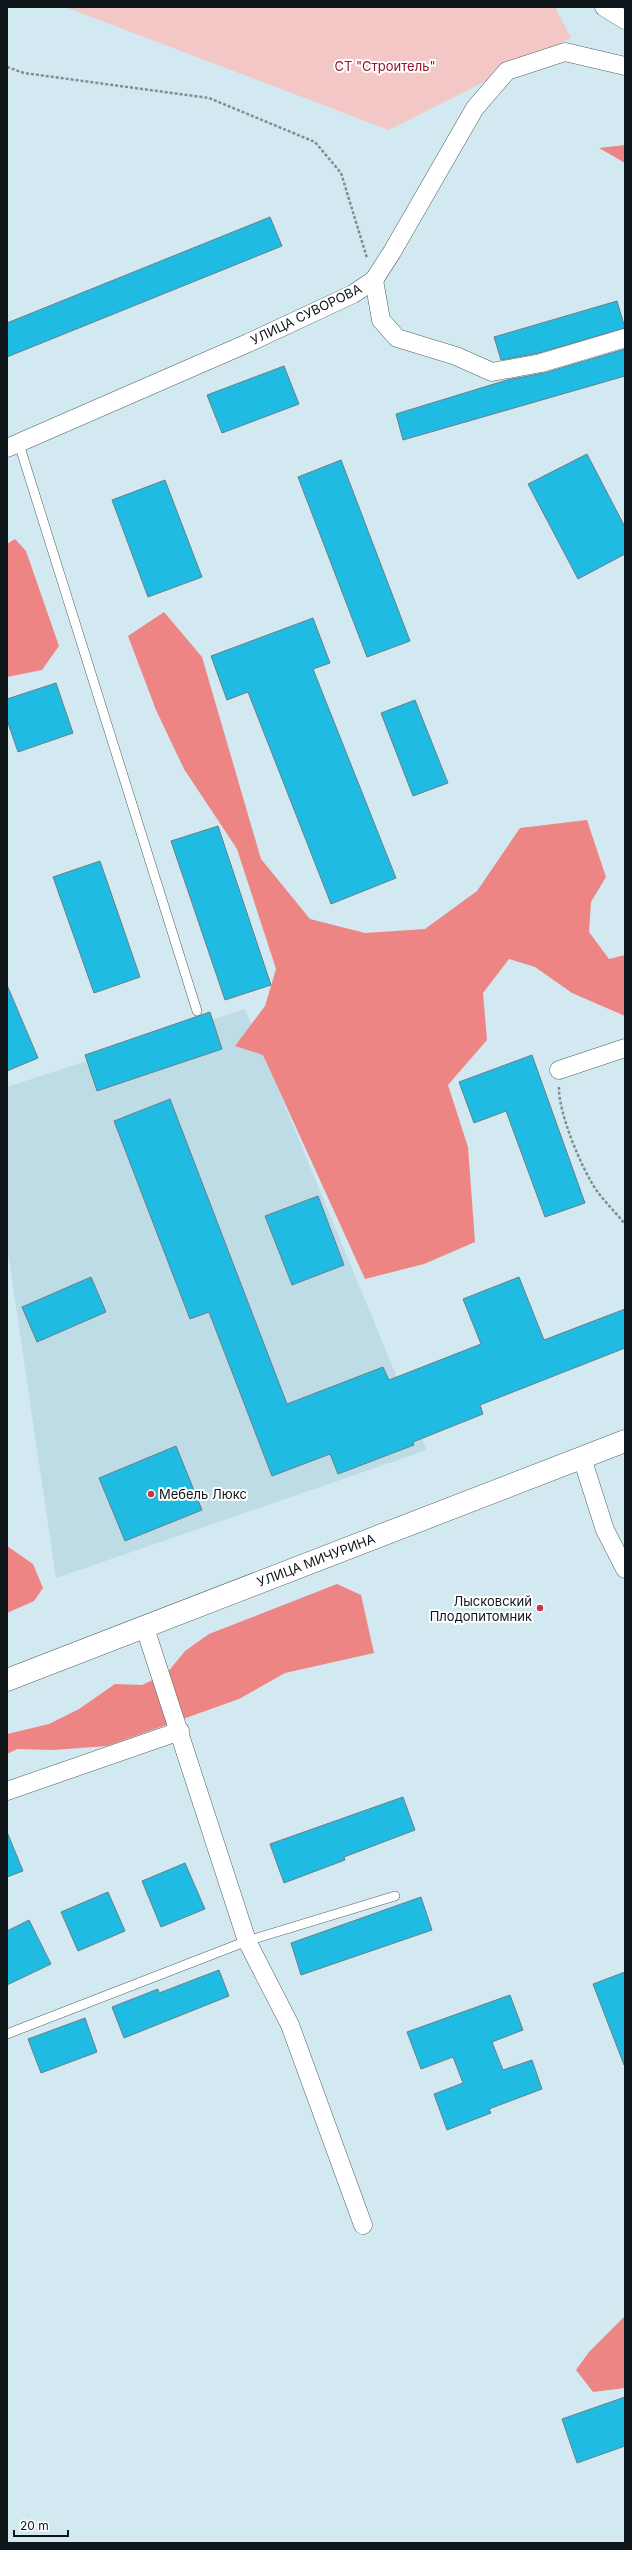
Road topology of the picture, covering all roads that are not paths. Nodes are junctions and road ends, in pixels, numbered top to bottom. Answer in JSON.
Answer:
{"nodes":[{"id":1,"x":604,"y":7,"type":"edge"},
{"id":2,"x":625,"y":20,"type":"edge"},
{"id":3,"x":625,"y":66,"type":"edge"},
{"id":4,"x":374,"y":280,"type":"junction"},
{"id":5,"x":625,"y":338,"type":"edge"},
{"id":6,"x":13,"y":446,"type":"edge"},
{"id":7,"x":197,"y":1011,"type":"dead end"},
{"id":8,"x":625,"y":1048,"type":"edge"},
{"id":9,"x":559,"y":1070,"type":"road end"},
{"id":10,"x":625,"y":1441,"type":"edge"},
{"id":11,"x":582,"y":1458,"type":"junction"},
{"id":12,"x":625,"y":1569,"type":"edge"},
{"id":13,"x":145,"y":1628,"type":"junction"},
{"id":14,"x":7,"y":1680,"type":"edge"},
{"id":15,"x":180,"y":1731,"type":"junction"},
{"id":16,"x":7,"y":1791,"type":"edge"},
{"id":17,"x":395,"y":1896,"type":"dead end"},
{"id":18,"x":247,"y":1940,"type":"junction"},
{"id":19,"x":7,"y":2034,"type":"edge"},
{"id":20,"x":363,"y":2225,"type":"dead end"}],
"edges":[{"from":1,"to":2,"type":"street"},
{"from":3,"to":4,"type":"street","name":"УЛИЦА СУВОРОВА"},
{"from":4,"to":5,"type":"street"},
{"from":4,"to":6,"type":"street","name":"УЛИЦА СУВОРОВА"},
{"from":6,"to":7,"type":"lane"},
{"from":8,"to":9,"type":"street"},
{"from":10,"to":11,"type":"main road","name":"УЛИЦА МИЧУРИНА"},
{"from":11,"to":12,"type":"street"},
{"from":11,"to":13,"type":"main road","name":"УЛИЦА МИЧУРИНА"},
{"from":13,"to":14,"type":"main road","name":"УЛИЦА МИЧУРИНА"},
{"from":13,"to":15,"type":"street"},
{"from":15,"to":16,"type":"street"},
{"from":15,"to":18,"type":"street"},
{"from":17,"to":18,"type":"lane"},
{"from":18,"to":19,"type":"lane"},
{"from":18,"to":20,"type":"street"}]}
